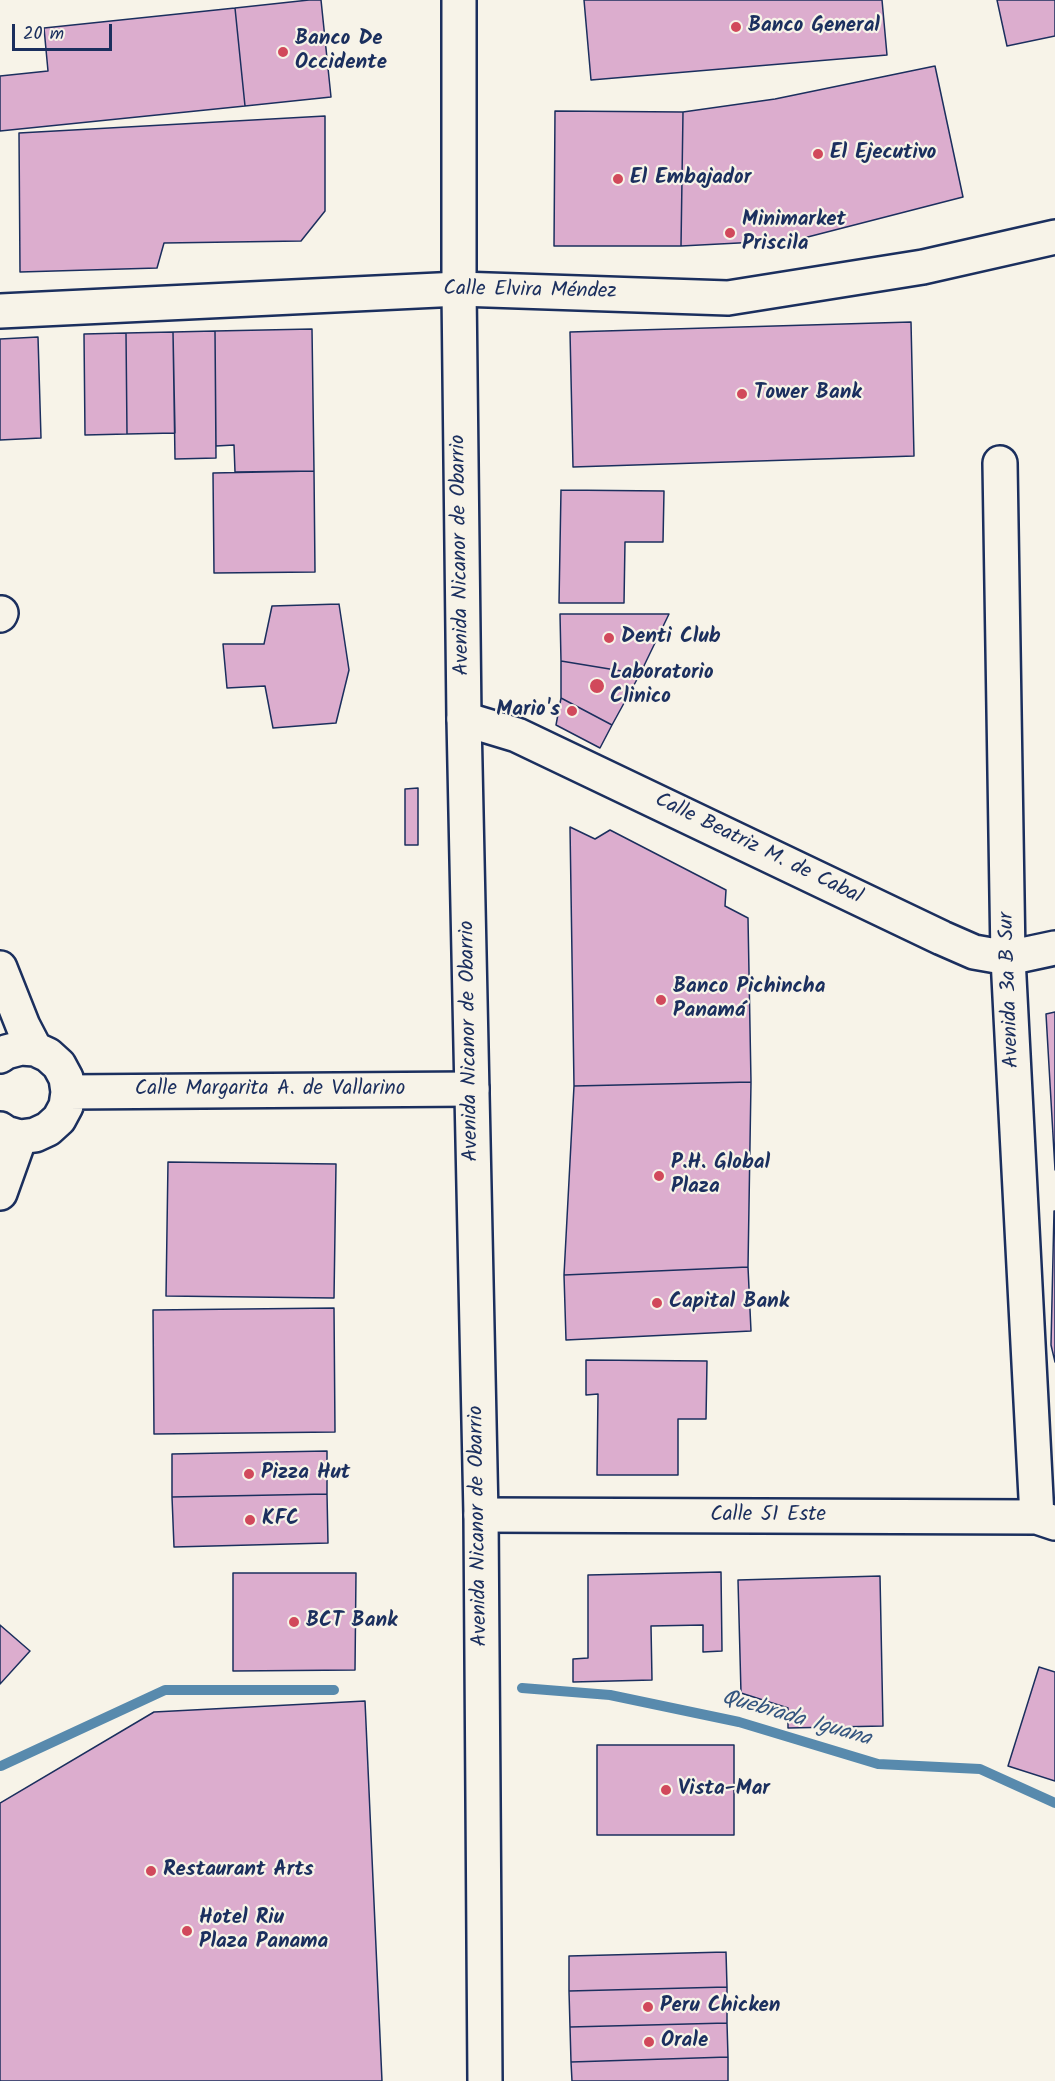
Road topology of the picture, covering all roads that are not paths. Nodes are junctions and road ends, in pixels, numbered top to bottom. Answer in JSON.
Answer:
{"nodes":[{"id":1,"x":459,"y":0,"type":"edge"},
{"id":2,"x":1055,"y":237,"type":"edge"},
{"id":3,"x":459,"y":289,"type":"junction"},
{"id":4,"x":0,"y":311,"type":"edge"},
{"id":5,"x":1000,"y":464,"type":"dead end"},
{"id":6,"x":464,"y":719,"type":"junction"},
{"id":7,"x":1055,"y":948,"type":"edge"},
{"id":8,"x":1008,"y":958,"type":"junction"},
{"id":9,"x":0,"y":968,"type":"edge"},
{"id":10,"x":35,"y":1049,"type":"junction"},
{"id":11,"x":0,"y":1056,"type":"edge"},
{"id":12,"x":472,"y":1089,"type":"junction"},
{"id":13,"x":68,"y":1092,"type":"junction"},
{"id":14,"x":10,"y":1133,"type":"edge"},
{"id":15,"x":0,"y":1193,"type":"edge"},
{"id":16,"x":481,"y":1515,"type":"junction"},
{"id":17,"x":1046,"y":1520,"type":"edge"},
{"id":18,"x":485,"y":2081,"type":"edge"}],
"edges":[{"from":1,"to":3,"type":"street","name":"Avenida Nicanor de Obarrio"},
{"from":2,"to":3,"type":"street","name":"Calle Elvira Méndez"},
{"from":3,"to":4,"type":"street","name":"Calle Elvira Méndez"},
{"from":3,"to":6,"type":"street","name":"Avenida Nicanor de Obarrio"},
{"from":5,"to":8,"type":"street","name":"Avenida 3a B Sur"},
{"from":6,"to":8,"type":"street","name":"Calle Beatriz M. de Cabal"},
{"from":6,"to":12,"type":"street","name":"Avenida Nicanor de Obarrio"},
{"from":7,"to":8,"type":"street","name":"Calle Beatriz M. de Cabal"},
{"from":8,"to":17,"type":"street","name":"Avenida 3a B Sur"},
{"from":9,"to":10,"type":"street"},
{"from":10,"to":11,"type":"street"},
{"from":10,"to":13,"type":"street"},
{"from":12,"to":13,"type":"street","name":"Calle Margarita A. de Vallarino"},
{"from":12,"to":16,"type":"street","name":"Avenida Nicanor de Obarrio"},
{"from":13,"to":14,"type":"street"},
{"from":14,"to":15,"type":"street"},
{"from":16,"to":17,"type":"street","name":"Calle 51 Este"},
{"from":16,"to":18,"type":"street","name":"Avenida Nicanor de Obarrio"}]}
